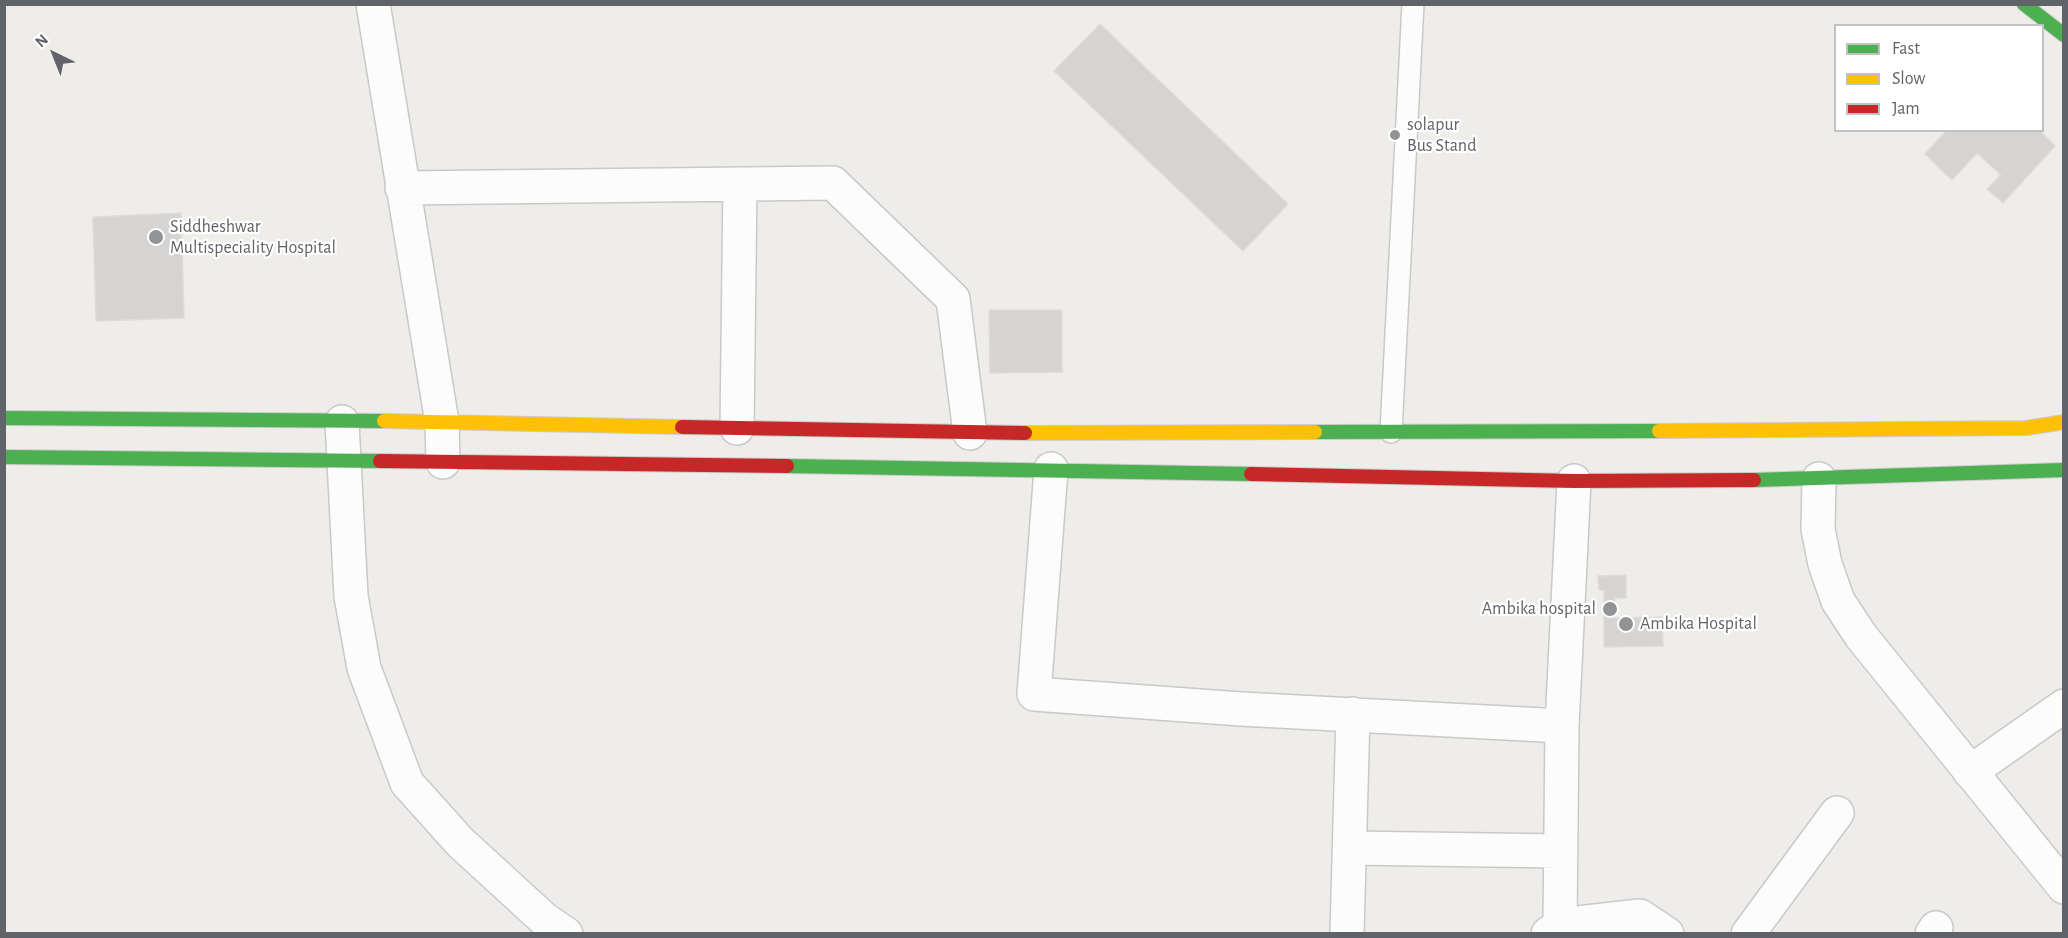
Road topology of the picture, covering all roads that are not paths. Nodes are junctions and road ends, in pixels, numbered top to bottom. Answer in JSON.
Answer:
{"nodes":[{"id":1,"x":373,"y":4,"type":"edge"},
{"id":2,"x":1413,"y":4,"type":"edge"},
{"id":3,"x":740,"y":184,"type":"junction"},
{"id":4,"x":402,"y":188,"type":"junction"},
{"id":5,"x":4,"y":418,"type":"edge"},
{"id":6,"x":342,"y":422,"type":"junction"},
{"id":7,"x":442,"y":422,"type":"junction"},
{"id":8,"x":2064,"y":422,"type":"edge"},
{"id":9,"x":737,"y":428,"type":"junction"},
{"id":10,"x":1391,"y":432,"type":"junction"},
{"id":11,"x":970,"y":433,"type":"junction"},
{"id":12,"x":4,"y":457,"type":"edge"},
{"id":13,"x":344,"y":460,"type":"junction"},
{"id":14,"x":443,"y":462,"type":"junction"},
{"id":15,"x":1051,"y":469,"type":"junction"},
{"id":16,"x":2064,"y":470,"type":"edge"},
{"id":17,"x":1819,"y":479,"type":"junction"},
{"id":18,"x":1574,"y":481,"type":"junction"},
{"id":19,"x":2064,"y":706,"type":"edge"},
{"id":20,"x":1353,"y":714,"type":"junction"},
{"id":21,"x":1562,"y":726,"type":"junction"},
{"id":22,"x":1970,"y":772,"type":"junction"},
{"id":23,"x":1837,"y":813,"type":"dead end"},
{"id":24,"x":1350,"y":848,"type":"junction"},
{"id":25,"x":1561,"y":851,"type":"junction"},
{"id":26,"x":2064,"y":887,"type":"edge"},
{"id":27,"x":1554,"y":929,"type":"edge"},
{"id":28,"x":566,"y":933,"type":"edge"},
{"id":29,"x":1347,"y":933,"type":"edge"},
{"id":30,"x":1667,"y":933,"type":"edge"},
{"id":31,"x":1748,"y":933,"type":"edge"}],
"edges":[{"from":1,"to":4,"type":"street"},
{"from":2,"to":10,"type":"lane"},
{"from":3,"to":4,"type":"street"},
{"from":3,"to":9,"type":"street"},
{"from":3,"to":11,"type":"street"},
{"from":4,"to":7,"type":"street"},
{"from":5,"to":6,"type":"main road"},
{"from":6,"to":7,"type":"main road"},
{"from":6,"to":13,"type":"street"},
{"from":7,"to":9,"type":"main road"},
{"from":7,"to":14,"type":"street"},
{"from":8,"to":10,"type":"main road"},
{"from":9,"to":11,"type":"main road"},
{"from":10,"to":11,"type":"main road"},
{"from":12,"to":13,"type":"main road"},
{"from":13,"to":14,"type":"main road"},
{"from":13,"to":28,"type":"street"},
{"from":14,"to":15,"type":"main road"},
{"from":15,"to":18,"type":"main road"},
{"from":15,"to":20,"type":"street"},
{"from":16,"to":17,"type":"main road"},
{"from":17,"to":18,"type":"main road"},
{"from":17,"to":22,"type":"street"},
{"from":18,"to":21,"type":"street"},
{"from":19,"to":22,"type":"street"},
{"from":20,"to":21,"type":"street"},
{"from":20,"to":24,"type":"street"},
{"from":21,"to":25,"type":"street"},
{"from":22,"to":26,"type":"street"},
{"from":23,"to":31,"type":"street"},
{"from":24,"to":25,"type":"street"},
{"from":24,"to":29,"type":"street"},
{"from":25,"to":27,"type":"street"},
{"from":27,"to":30,"type":"street"}]}
